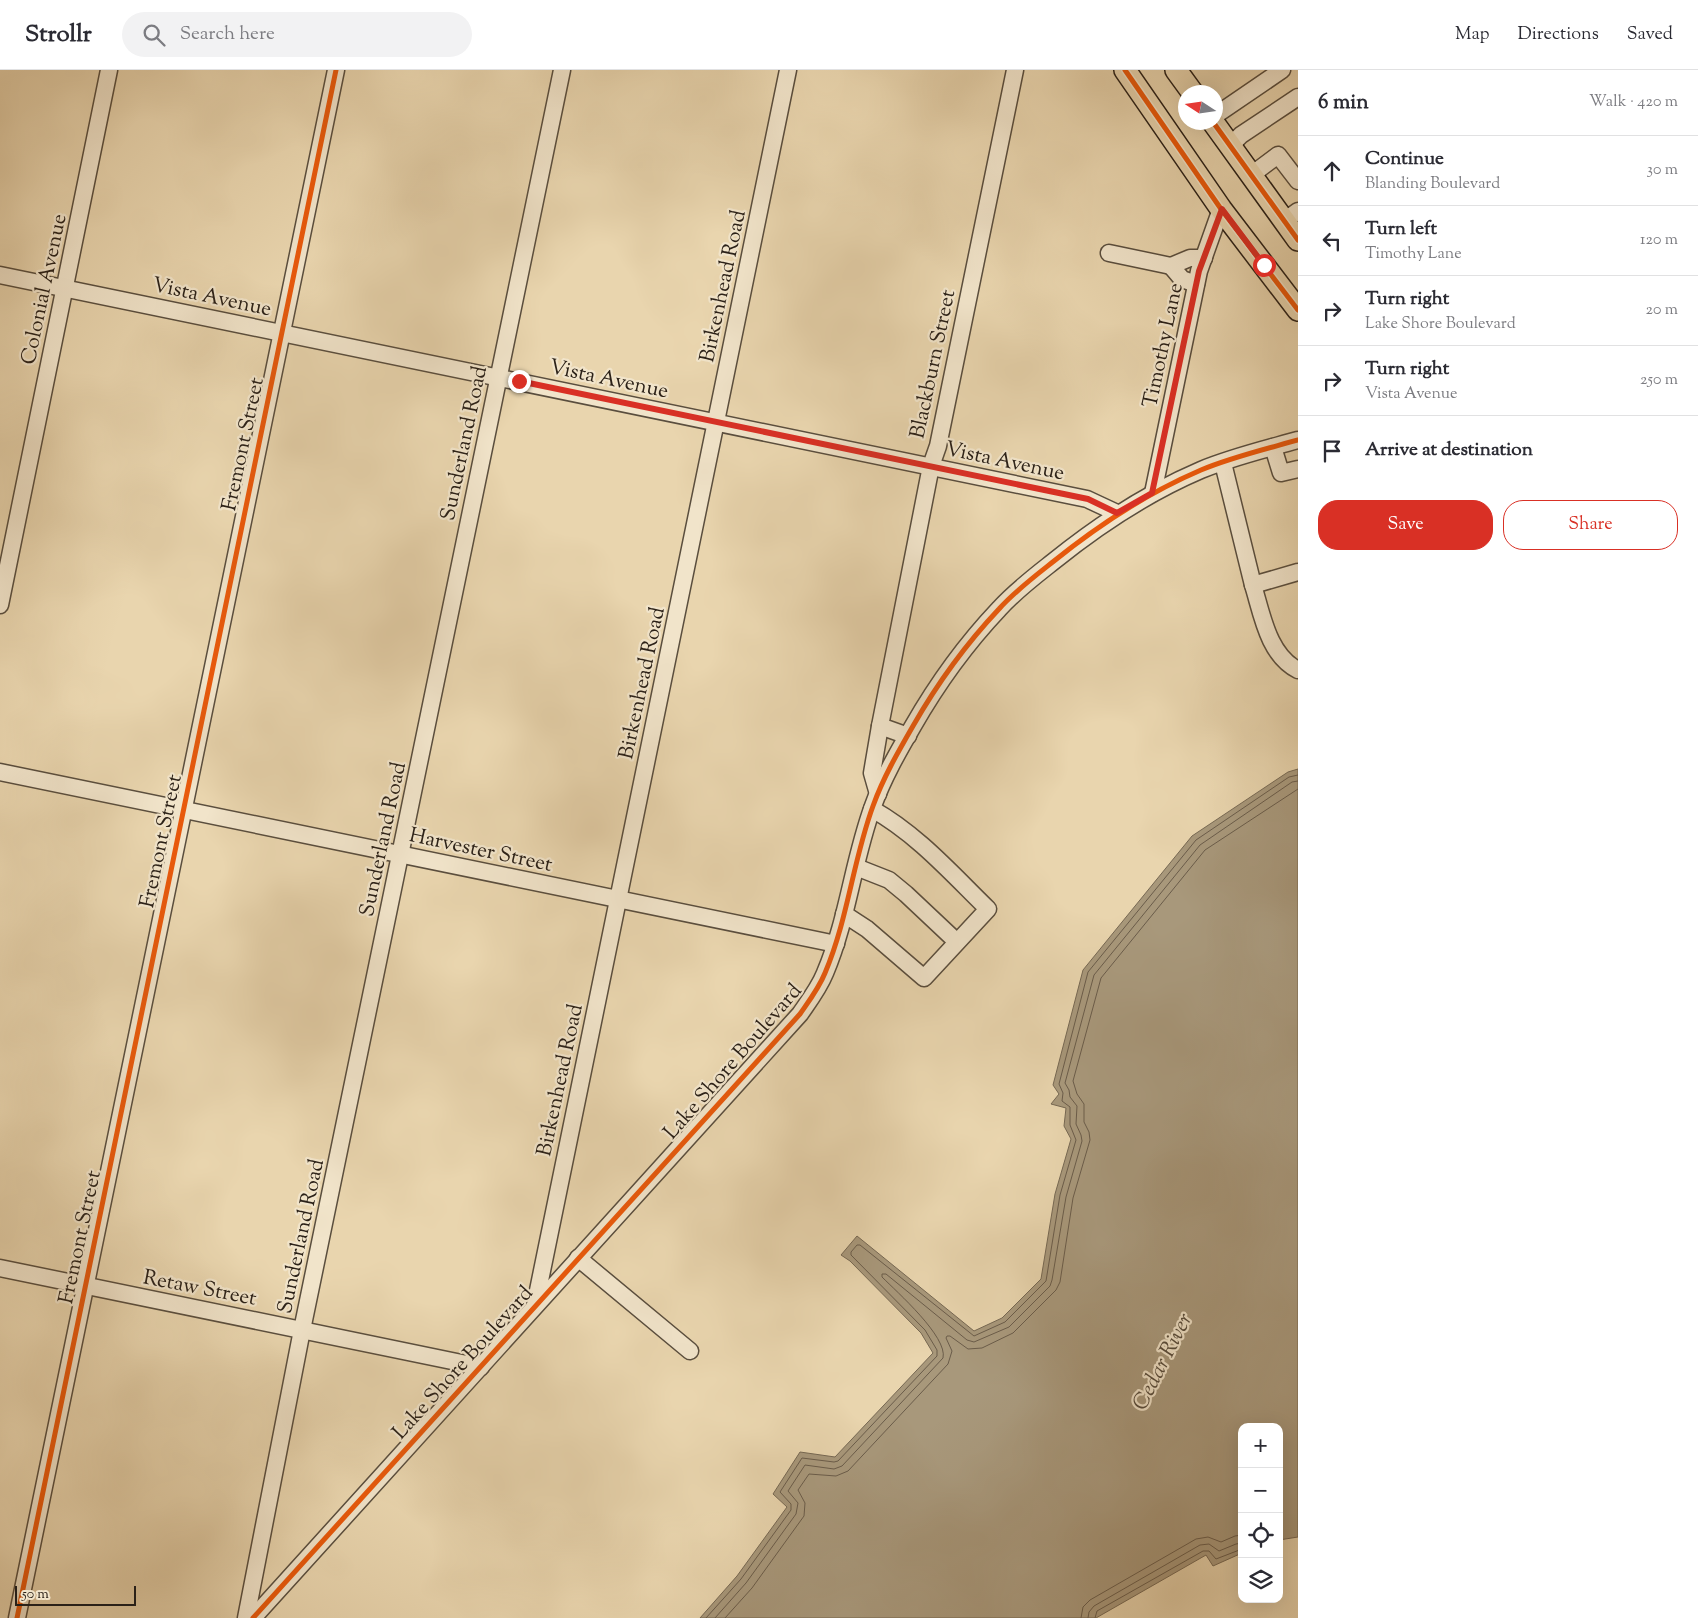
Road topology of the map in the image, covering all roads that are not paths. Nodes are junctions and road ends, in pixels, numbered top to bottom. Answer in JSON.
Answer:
{"nodes":[{"id":1,"x":109,"y":70,"type":"edge"},
{"id":2,"x":336,"y":70,"type":"edge"},
{"id":3,"x":562,"y":70,"type":"edge"},
{"id":4,"x":788,"y":70,"type":"edge"},
{"id":5,"x":1015,"y":70,"type":"edge"},
{"id":6,"x":1125,"y":70,"type":"edge"},
{"id":7,"x":1176,"y":70,"type":"edge"},
{"id":8,"x":1282,"y":70,"type":"edge"},
{"id":9,"x":1187,"y":85,"type":"edge"},
{"id":10,"x":1298,"y":97,"type":"edge"},
{"id":11,"x":1223,"y":110,"type":"edge"},
{"id":12,"x":1219,"y":130,"type":"edge"},
{"id":13,"x":1230,"y":146,"type":"junction"},
{"id":14,"x":1250,"y":176,"type":"junction"},
{"id":15,"x":1298,"y":181,"type":"edge"},
{"id":16,"x":1222,"y":209,"type":"junction"},
{"id":17,"x":1291,"y":216,"type":"edge"},
{"id":18,"x":1298,"y":240,"type":"edge"},
{"id":19,"x":1109,"y":253,"type":"dead end"},
{"id":20,"x":1204,"y":258,"type":"junction"},
{"id":21,"x":1171,"y":266,"type":"junction"},
{"id":22,"x":0,"y":275,"type":"edge"},
{"id":23,"x":1196,"y":284,"type":"junction"},
{"id":24,"x":65,"y":288,"type":"junction"},
{"id":25,"x":1298,"y":310,"type":"edge"},
{"id":26,"x":282,"y":332,"type":"junction"},
{"id":27,"x":498,"y":377,"type":"junction"},
{"id":28,"x":716,"y":422,"type":"junction"},
{"id":29,"x":1298,"y":440,"type":"edge"},
{"id":30,"x":1273,"y":447,"type":"junction"},
{"id":31,"x":1223,"y":463,"type":"junction"},
{"id":32,"x":930,"y":466,"type":"junction"},
{"id":33,"x":1298,"y":469,"type":"edge"},
{"id":34,"x":1152,"y":493,"type":"junction"},
{"id":35,"x":1117,"y":513,"type":"junction"},
{"id":36,"x":1298,"y":572,"type":"edge"},
{"id":37,"x":1253,"y":585,"type":"junction"},
{"id":38,"x":0,"y":605,"type":"edge"},
{"id":39,"x":1298,"y":670,"type":"edge"},
{"id":40,"x":880,"y":726,"type":"junction"},
{"id":41,"x":908,"y":736,"type":"junction"},
{"id":42,"x":0,"y":772,"type":"edge"},
{"id":43,"x":875,"y":802,"type":"junction"},
{"id":44,"x":183,"y":809,"type":"junction"},
{"id":45,"x":401,"y":854,"type":"junction"},
{"id":46,"x":856,"y":867,"type":"junction"},
{"id":47,"x":618,"y":899,"type":"junction"},
{"id":48,"x":844,"y":914,"type":"junction"},
{"id":49,"x":957,"y":942,"type":"junction"},
{"id":50,"x":836,"y":944,"type":"junction"},
{"id":51,"x":578,"y":1258,"type":"junction"},
{"id":52,"x":0,"y":1268,"type":"edge"},
{"id":53,"x":86,"y":1286,"type":"junction"},
{"id":54,"x":535,"y":1305,"type":"junction"},
{"id":55,"x":302,"y":1330,"type":"junction"},
{"id":56,"x":690,"y":1351,"type":"dead end"},
{"id":57,"x":480,"y":1367,"type":"junction"},
{"id":58,"x":17,"y":1618,"type":"edge"},
{"id":59,"x":246,"y":1618,"type":"edge"},
{"id":60,"x":253,"y":1618,"type":"edge"}],
"edges":[{"from":1,"to":24,"type":"street","name":"Colonial Avenue"},
{"from":2,"to":26,"type":"street","name":"Fremont Street"},
{"from":3,"to":27,"type":"street","name":"Sunderland Road"},
{"from":4,"to":28,"type":"street","name":"Birkenhead Road"},
{"from":5,"to":32,"type":"street","name":"Blackburn Street"},
{"from":6,"to":16,"type":"main road"},
{"from":7,"to":9,"type":"main road"},
{"from":8,"to":11,"type":"street"},
{"from":10,"to":13,"type":"street"},
{"from":12,"to":13,"type":"main road"},
{"from":13,"to":14,"type":"main road"},
{"from":14,"to":15,"type":"street"},
{"from":14,"to":17,"type":"main road"},
{"from":16,"to":20,"type":"street","name":"Timothy Lane"},
{"from":16,"to":25,"type":"main road"},
{"from":17,"to":18,"type":"main road"},
{"from":19,"to":21,"type":"street"},
{"from":20,"to":21,"type":"street"},
{"from":20,"to":23,"type":"street","name":"Timothy Lane"},
{"from":21,"to":23,"type":"street"},
{"from":22,"to":24,"type":"street","name":"Vista Avenue"},
{"from":23,"to":34,"type":"street","name":"Timothy Lane"},
{"from":24,"to":26,"type":"street","name":"Vista Avenue"},
{"from":24,"to":38,"type":"street","name":"Colonial Avenue"},
{"from":26,"to":27,"type":"street","name":"Vista Avenue"},
{"from":26,"to":44,"type":"street","name":"Fremont Street"},
{"from":27,"to":28,"type":"street","name":"Vista Avenue"},
{"from":27,"to":45,"type":"street","name":"Sunderland Road"},
{"from":28,"to":32,"type":"street","name":"Vista Avenue"},
{"from":28,"to":47,"type":"street","name":"Birkenhead Road"},
{"from":29,"to":30,"type":"street","name":"Lake Shore Boulevard"},
{"from":30,"to":31,"type":"street","name":"Lake Shore Boulevard"},
{"from":30,"to":33,"type":"street"},
{"from":31,"to":34,"type":"street","name":"Lake Shore Boulevard"},
{"from":31,"to":37,"type":"street"},
{"from":32,"to":35,"type":"street","name":"Vista Avenue"},
{"from":32,"to":40,"type":"street","name":"Blackburn Street"},
{"from":34,"to":35,"type":"street","name":"Lake Shore Boulevard"},
{"from":35,"to":41,"type":"street","name":"Lake Shore Boulevard"},
{"from":36,"to":37,"type":"street"},
{"from":37,"to":39,"type":"street"},
{"from":40,"to":41,"type":"street"},
{"from":40,"to":43,"type":"street","name":"Blackburn Street"},
{"from":41,"to":43,"type":"street","name":"Lake Shore Boulevard"},
{"from":42,"to":44,"type":"street","name":"Harvester Street"},
{"from":43,"to":46,"type":"street","name":"Lake Shore Boulevard"},
{"from":43,"to":49,"type":"street"},
{"from":44,"to":45,"type":"street","name":"Harvester Street"},
{"from":44,"to":53,"type":"street","name":"Fremont Street"},
{"from":45,"to":47,"type":"street","name":"Harvester Street"},
{"from":45,"to":55,"type":"street","name":"Sunderland Road"},
{"from":46,"to":48,"type":"street","name":"Lake Shore Boulevard"},
{"from":46,"to":49,"type":"street"},
{"from":47,"to":50,"type":"street","name":"Harvester Street"},
{"from":47,"to":54,"type":"street","name":"Birkenhead Road"},
{"from":48,"to":49,"type":"street"},
{"from":48,"to":50,"type":"street","name":"Lake Shore Boulevard"},
{"from":50,"to":51,"type":"street","name":"Lake Shore Boulevard"},
{"from":51,"to":54,"type":"street","name":"Lake Shore Boulevard"},
{"from":51,"to":56,"type":"street"},
{"from":52,"to":53,"type":"street","name":"Retaw Street"},
{"from":53,"to":55,"type":"street","name":"Retaw Street"},
{"from":53,"to":58,"type":"street","name":"Fremont Street"},
{"from":54,"to":57,"type":"street","name":"Lake Shore Boulevard"},
{"from":55,"to":57,"type":"street","name":"Retaw Street"},
{"from":55,"to":59,"type":"street","name":"Sunderland Road"},
{"from":57,"to":60,"type":"street","name":"Lake Shore Boulevard"}]}
